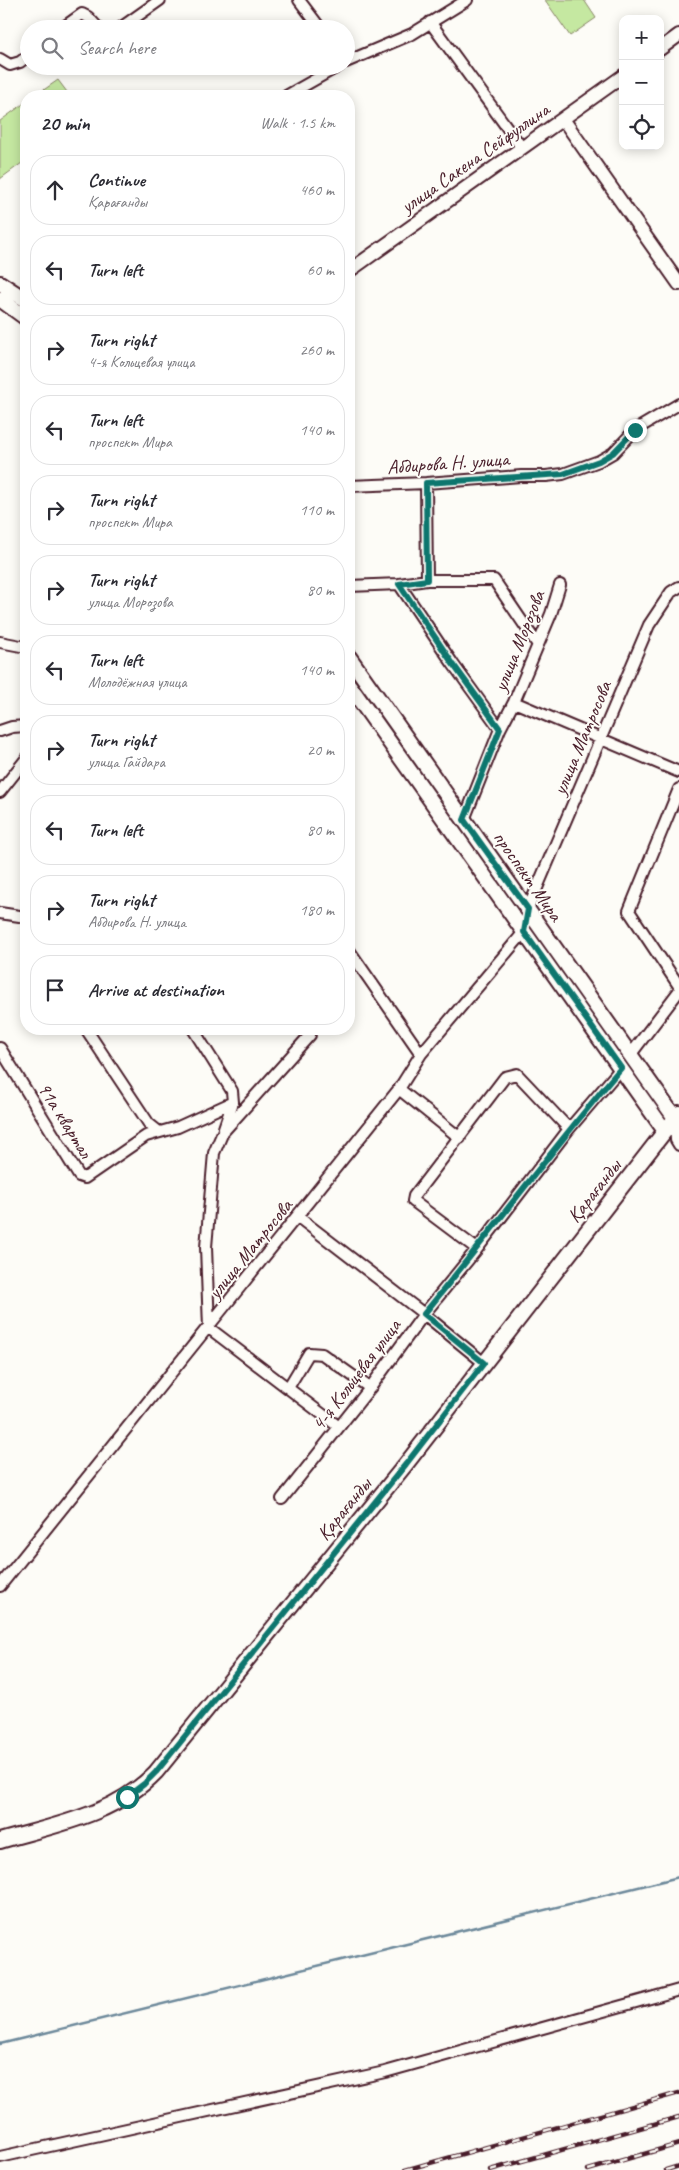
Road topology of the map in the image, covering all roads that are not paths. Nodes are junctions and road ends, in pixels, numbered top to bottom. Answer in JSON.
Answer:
{"nodes":[{"id":1,"x":160,"y":0,"type":"edge"},
{"id":2,"x":299,"y":0,"type":"edge"},
{"id":3,"x":467,"y":0,"type":"edge"},
{"id":4,"x":74,"y":20,"type":"edge"},
{"id":5,"x":91,"y":20,"type":"edge"},
{"id":6,"x":132,"y":20,"type":"edge"},
{"id":7,"x":313,"y":20,"type":"edge"},
{"id":8,"x":430,"y":22,"type":"junction"},
{"id":9,"x":679,"y":35,"type":"edge"},
{"id":10,"x":664,"y":46,"type":"edge"},
{"id":11,"x":355,"y":58,"type":"edge"},
{"id":12,"x":0,"y":59,"type":"edge"},
{"id":13,"x":20,"y":62,"type":"edge"},
{"id":14,"x":323,"y":75,"type":"edge"},
{"id":15,"x":619,"y":79,"type":"edge"},
{"id":16,"x":297,"y":90,"type":"edge"},
{"id":17,"x":563,"y":119,"type":"junction"},
{"id":18,"x":522,"y":148,"type":"junction"},
{"id":19,"x":355,"y":267,"type":"edge"},
{"id":20,"x":0,"y":282,"type":"edge"},
{"id":21,"x":679,"y":284,"type":"edge"},
{"id":22,"x":20,"y":296,"type":"edge"},
{"id":23,"x":0,"y":300,"type":"edge"},
{"id":24,"x":20,"y":314,"type":"edge"},
{"id":25,"x":679,"y":404,"type":"edge"},
{"id":26,"x":426,"y":483,"type":"junction"},
{"id":27,"x":355,"y":486,"type":"edge"},
{"id":28,"x":427,"y":580,"type":"junction"},
{"id":29,"x":399,"y":584,"type":"junction"},
{"id":30,"x":560,"y":585,"type":"dead end"},
{"id":31,"x":355,"y":586,"type":"edge"},
{"id":32,"x":679,"y":587,"type":"edge"},
{"id":33,"x":0,"y":642,"type":"edge"},
{"id":34,"x":538,"y":645,"type":"junction"},
{"id":35,"x":20,"y":646,"type":"edge"},
{"id":36,"x":355,"y":666,"type":"edge"},
{"id":37,"x":355,"y":693,"type":"edge"},
{"id":38,"x":514,"y":702,"type":"junction"},
{"id":39,"x":20,"y":726,"type":"edge"},
{"id":40,"x":500,"y":729,"type":"junction"},
{"id":41,"x":0,"y":731,"type":"edge"},
{"id":42,"x":600,"y":738,"type":"junction"},
{"id":43,"x":20,"y":767,"type":"edge"},
{"id":44,"x":679,"y":772,"type":"edge"},
{"id":45,"x":679,"y":789,"type":"edge"},
{"id":46,"x":0,"y":792,"type":"edge"},
{"id":47,"x":464,"y":820,"type":"junction"},
{"id":48,"x":528,"y":909,"type":"junction"},
{"id":49,"x":0,"y":913,"type":"edge"},
{"id":50,"x":20,"y":916,"type":"edge"},
{"id":51,"x":524,"y":932,"type":"junction"},
{"id":52,"x":355,"y":959,"type":"edge"},
{"id":53,"x":679,"y":986,"type":"edge"},
{"id":54,"x":679,"y":990,"type":"edge"},
{"id":55,"x":90,"y":1035,"type":"edge"},
{"id":56,"x":197,"y":1035,"type":"edge"},
{"id":57,"x":310,"y":1035,"type":"edge"},
{"id":58,"x":0,"y":1048,"type":"edge"},
{"id":59,"x":421,"y":1054,"type":"junction"},
{"id":60,"x":631,"y":1054,"type":"junction"},
{"id":61,"x":621,"y":1068,"type":"junction"},
{"id":62,"x":399,"y":1089,"type":"junction"},
{"id":63,"x":233,"y":1102,"type":"junction"},
{"id":64,"x":677,"y":1116,"type":"edge"},
{"id":65,"x":569,"y":1129,"type":"junction"},
{"id":66,"x":159,"y":1132,"type":"junction"},
{"id":67,"x":223,"y":1132,"type":"junction"},
{"id":68,"x":460,"y":1138,"type":"junction"},
{"id":69,"x":674,"y":1139,"type":"edge"},
{"id":70,"x":298,"y":1217,"type":"junction"},
{"id":71,"x":477,"y":1249,"type":"junction"},
{"id":72,"x":424,"y":1314,"type":"junction"},
{"id":73,"x":209,"y":1328,"type":"junction"},
{"id":74,"x":484,"y":1363,"type":"junction"},
{"id":75,"x":288,"y":1388,"type":"junction"},
{"id":76,"x":370,"y":1388,"type":"junction"},
{"id":77,"x":339,"y":1427,"type":"junction"},
{"id":78,"x":282,"y":1499,"type":"dead end"},
{"id":79,"x":0,"y":1586,"type":"edge"},
{"id":80,"x":0,"y":1841,"type":"edge"},
{"id":81,"x":679,"y":1990,"type":"edge"},
{"id":82,"x":0,"y":2157,"type":"edge"}],
"edges":[{"from":1,"to":6,"type":"street"},
{"from":2,"to":7,"type":"street"},
{"from":3,"to":8,"type":"street"},
{"from":4,"to":5,"type":"street"},
{"from":8,"to":11,"type":"street"},
{"from":8,"to":18,"type":"street"},
{"from":9,"to":10,"type":"street"},
{"from":12,"to":13,"type":"street"},
{"from":14,"to":16,"type":"street"},
{"from":15,"to":17,"type":"street","name":"улица Сакена Сейфуллина"},
{"from":17,"to":18,"type":"street","name":"улица Сакена Сейфуллина"},
{"from":17,"to":21,"type":"street"},
{"from":18,"to":19,"type":"street","name":"улица Сакена Сейфуллина"},
{"from":20,"to":22,"type":"main road"},
{"from":23,"to":24,"type":"main road"},
{"from":25,"to":26,"type":"street","name":"Абдирова Н. улица"},
{"from":26,"to":27,"type":"street","name":"Абдирова Н. улица"},
{"from":26,"to":28,"type":"street"},
{"from":28,"to":29,"type":"street"},
{"from":28,"to":34,"type":"street"},
{"from":29,"to":31,"type":"street"},
{"from":29,"to":40,"type":"street"},
{"from":30,"to":34,"type":"street","name":"улица Морозова"},
{"from":32,"to":42,"type":"street","name":"улица Матросова"},
{"from":33,"to":35,"type":"street"},
{"from":34,"to":38,"type":"street","name":"улица Морозова"},
{"from":36,"to":47,"type":"main road","name":"проспект Мира"},
{"from":37,"to":51,"type":"main road","name":"проспект Мира"},
{"from":38,"to":40,"type":"street","name":"улица Морозова"},
{"from":38,"to":42,"type":"street"},
{"from":39,"to":41,"type":"street"},
{"from":40,"to":47,"type":"street","name":"улица Морозова"},
{"from":42,"to":44,"type":"street"},
{"from":42,"to":48,"type":"street","name":"улица Матросова"},
{"from":43,"to":46,"type":"street"},
{"from":45,"to":53,"type":"street"},
{"from":47,"to":48,"type":"main road","name":"проспект Мира"},
{"from":48,"to":51,"type":"street","name":"улица Матросова"},
{"from":48,"to":60,"type":"main road","name":"проспект Мира"},
{"from":49,"to":50,"type":"street"},
{"from":51,"to":59,"type":"street","name":"улица Матросова"},
{"from":51,"to":61,"type":"main road","name":"проспект Мира"},
{"from":52,"to":59,"type":"street"},
{"from":54,"to":60,"type":"street"},
{"from":55,"to":66,"type":"street"},
{"from":56,"to":63,"type":"street"},
{"from":57,"to":67,"type":"street"},
{"from":58,"to":66,"type":"street","name":"91а квартал"},
{"from":59,"to":62,"type":"street","name":"улица Матросова"},
{"from":60,"to":64,"type":"main road","name":"проспект Мира"},
{"from":61,"to":65,"type":"street","name":"4-я Кольцевая улица"},
{"from":61,"to":69,"type":"main road","name":"проспект Мира"},
{"from":62,"to":68,"type":"street"},
{"from":62,"to":70,"type":"street","name":"улица Матросова"},
{"from":63,"to":66,"type":"street"},
{"from":63,"to":67,"type":"street"},
{"from":64,"to":69,"type":"main road","name":"Қарағанды"},
{"from":65,"to":68,"type":"street"},
{"from":65,"to":71,"type":"street","name":"4-я Кольцевая улица"},
{"from":67,"to":73,"type":"street"},
{"from":68,"to":71,"type":"street"},
{"from":69,"to":74,"type":"main road","name":"Қарағанды"},
{"from":70,"to":72,"type":"street"},
{"from":70,"to":73,"type":"street","name":"улица Матросова"},
{"from":71,"to":72,"type":"street","name":"4-я Кольцевая улица"},
{"from":72,"to":74,"type":"street"},
{"from":72,"to":76,"type":"street","name":"4-я Кольцевая улица"},
{"from":73,"to":75,"type":"street"},
{"from":73,"to":79,"type":"street","name":"улица Матросова"},
{"from":74,"to":80,"type":"main road","name":"Қарағанды"},
{"from":75,"to":76,"type":"street"},
{"from":75,"to":77,"type":"street"},
{"from":76,"to":77,"type":"street","name":"4-я Кольцевая улица"},
{"from":77,"to":78,"type":"street","name":"4-я Кольцевая улица"},
{"from":81,"to":82,"type":"street"}]}
